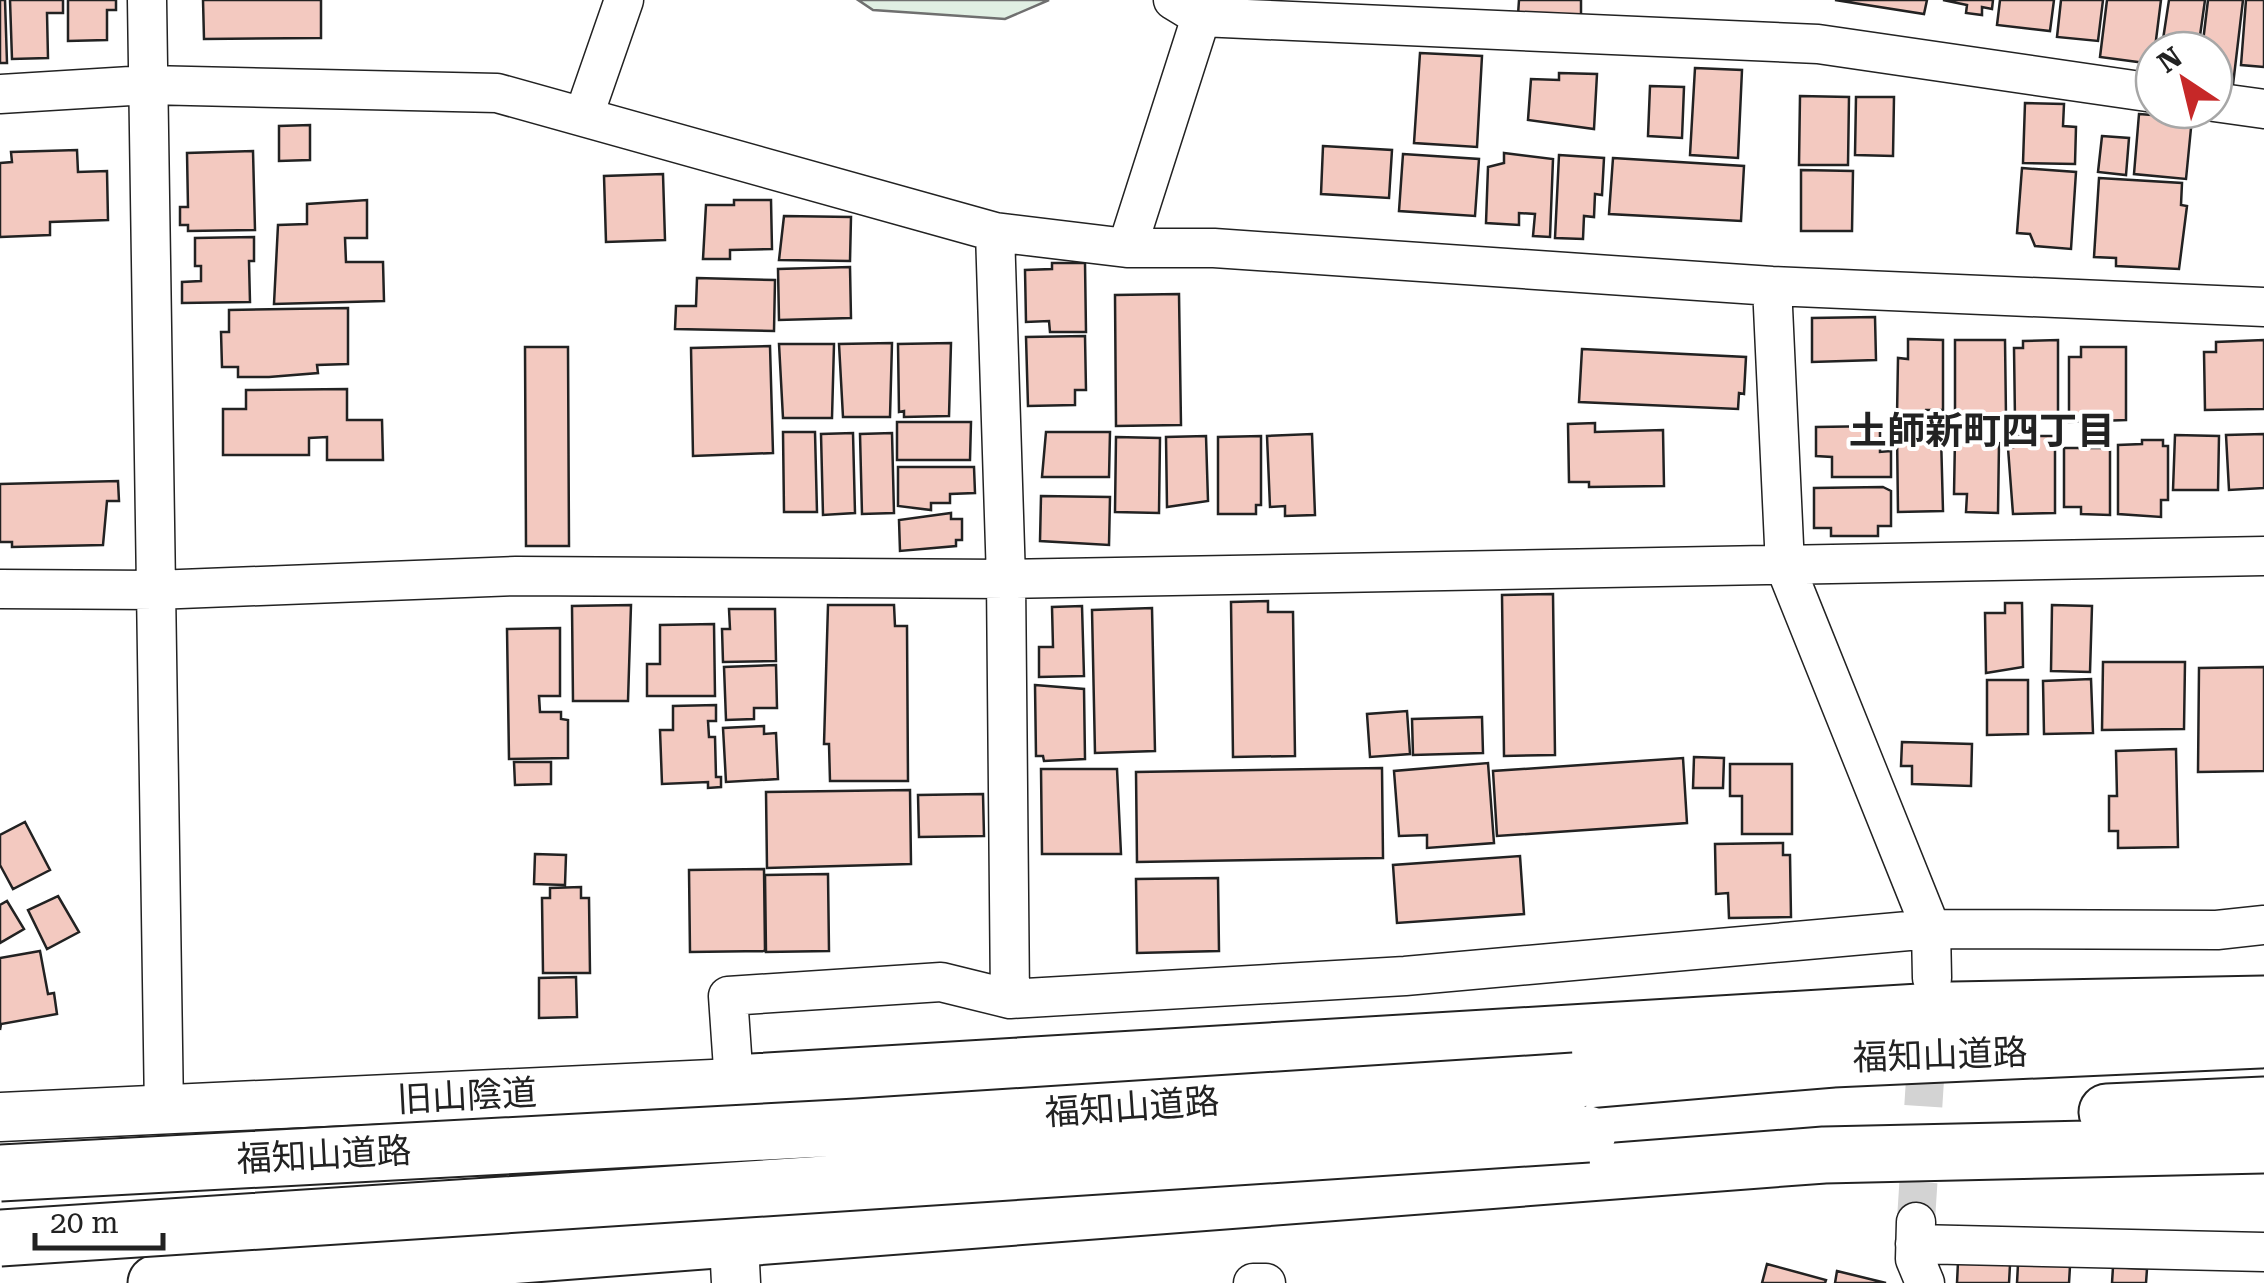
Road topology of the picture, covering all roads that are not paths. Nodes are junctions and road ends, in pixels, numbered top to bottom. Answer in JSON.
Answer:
{"nodes":[{"id":1,"x":147,"y":0,"type":"edge"},
{"id":2,"x":624,"y":0,"type":"edge"},
{"id":3,"x":1187,"y":8,"type":"edge"},
{"id":4,"x":147,"y":85,"type":"junction"},
{"id":5,"x":2134,"y":90,"type":"edge"},
{"id":6,"x":0,"y":94,"type":"edge"},
{"id":7,"x":2234,"y":105,"type":"edge"},
{"id":8,"x":2264,"y":109,"type":"edge"},
{"id":9,"x":584,"y":115,"type":"junction"},
{"id":10,"x":995,"y":232,"type":"junction"},
{"id":11,"x":1127,"y":248,"type":"junction"},
{"id":12,"x":1772,"y":286,"type":"junction"},
{"id":13,"x":2264,"y":307,"type":"edge"},
{"id":14,"x":2264,"y":556,"type":"edge"},
{"id":15,"x":1785,"y":566,"type":"junction"},
{"id":16,"x":1006,"y":579,"type":"junction"},
{"id":17,"x":0,"y":589,"type":"edge"},
{"id":18,"x":155,"y":590,"type":"junction"},
{"id":19,"x":2264,"y":926,"type":"edge"},
{"id":20,"x":1931,"y":930,"type":"junction"},
{"id":21,"x":1932,"y":978,"type":"dead end"},
{"id":22,"x":1010,"y":999,"type":"junction"},
{"id":23,"x":2264,"y":1004,"type":"edge"},
{"id":24,"x":2264,"y":1040,"type":"edge"},
{"id":25,"x":734,"y":1083,"type":"junction"},
{"id":26,"x":2264,"y":1105,"type":"edge"},
{"id":27,"x":164,"y":1111,"type":"junction"},
{"id":28,"x":0,"y":1116,"type":"edge"},
{"id":29,"x":2264,"y":1145,"type":"edge"},
{"id":30,"x":0,"y":1173,"type":"edge"},
{"id":31,"x":0,"y":1238,"type":"edge"},
{"id":32,"x":2264,"y":1252,"type":"edge"},
{"id":33,"x":734,"y":1262,"type":"edge"},
{"id":34,"x":156,"y":1283,"type":"edge"},
{"id":35,"x":1253,"y":1283,"type":"edge"},
{"id":36,"x":1266,"y":1283,"type":"edge"},
{"id":37,"x":1925,"y":1283,"type":"edge"}],
"edges":[{"from":1,"to":4,"type":"street"},
{"from":2,"to":9,"type":"street"},
{"from":3,"to":5,"type":"street"},
{"from":3,"to":11,"type":"street"},
{"from":4,"to":6,"type":"street"},
{"from":4,"to":9,"type":"street"},
{"from":4,"to":18,"type":"street"},
{"from":7,"to":8,"type":"street"},
{"from":9,"to":10,"type":"street"},
{"from":10,"to":11,"type":"street"},
{"from":10,"to":16,"type":"street"},
{"from":11,"to":12,"type":"street"},
{"from":12,"to":13,"type":"street"},
{"from":12,"to":15,"type":"street"},
{"from":14,"to":15,"type":"street"},
{"from":15,"to":16,"type":"street"},
{"from":15,"to":20,"type":"street"},
{"from":16,"to":18,"type":"street"},
{"from":16,"to":22,"type":"street"},
{"from":17,"to":18,"type":"street"},
{"from":18,"to":27,"type":"street"},
{"from":19,"to":20,"type":"street"},
{"from":20,"to":21,"type":"street"},
{"from":20,"to":22,"type":"street"},
{"from":22,"to":25,"type":"street"},
{"from":23,"to":25,"type":"highway"},
{"from":24,"to":30,"type":"highway","name":"福知山道路","bridge":true},
{"from":25,"to":27,"type":"street","name":"旧山陰道"},
{"from":25,"to":33,"type":"street"},
{"from":26,"to":31,"type":"highway","name":"福知山道路","bridge":true},
{"from":27,"to":28,"type":"street","name":"旧山陰道"},
{"from":29,"to":33,"type":"highway"},
{"from":32,"to":37,"type":"street"},
{"from":33,"to":34,"type":"highway"},
{"from":35,"to":36,"type":"street"}]}
